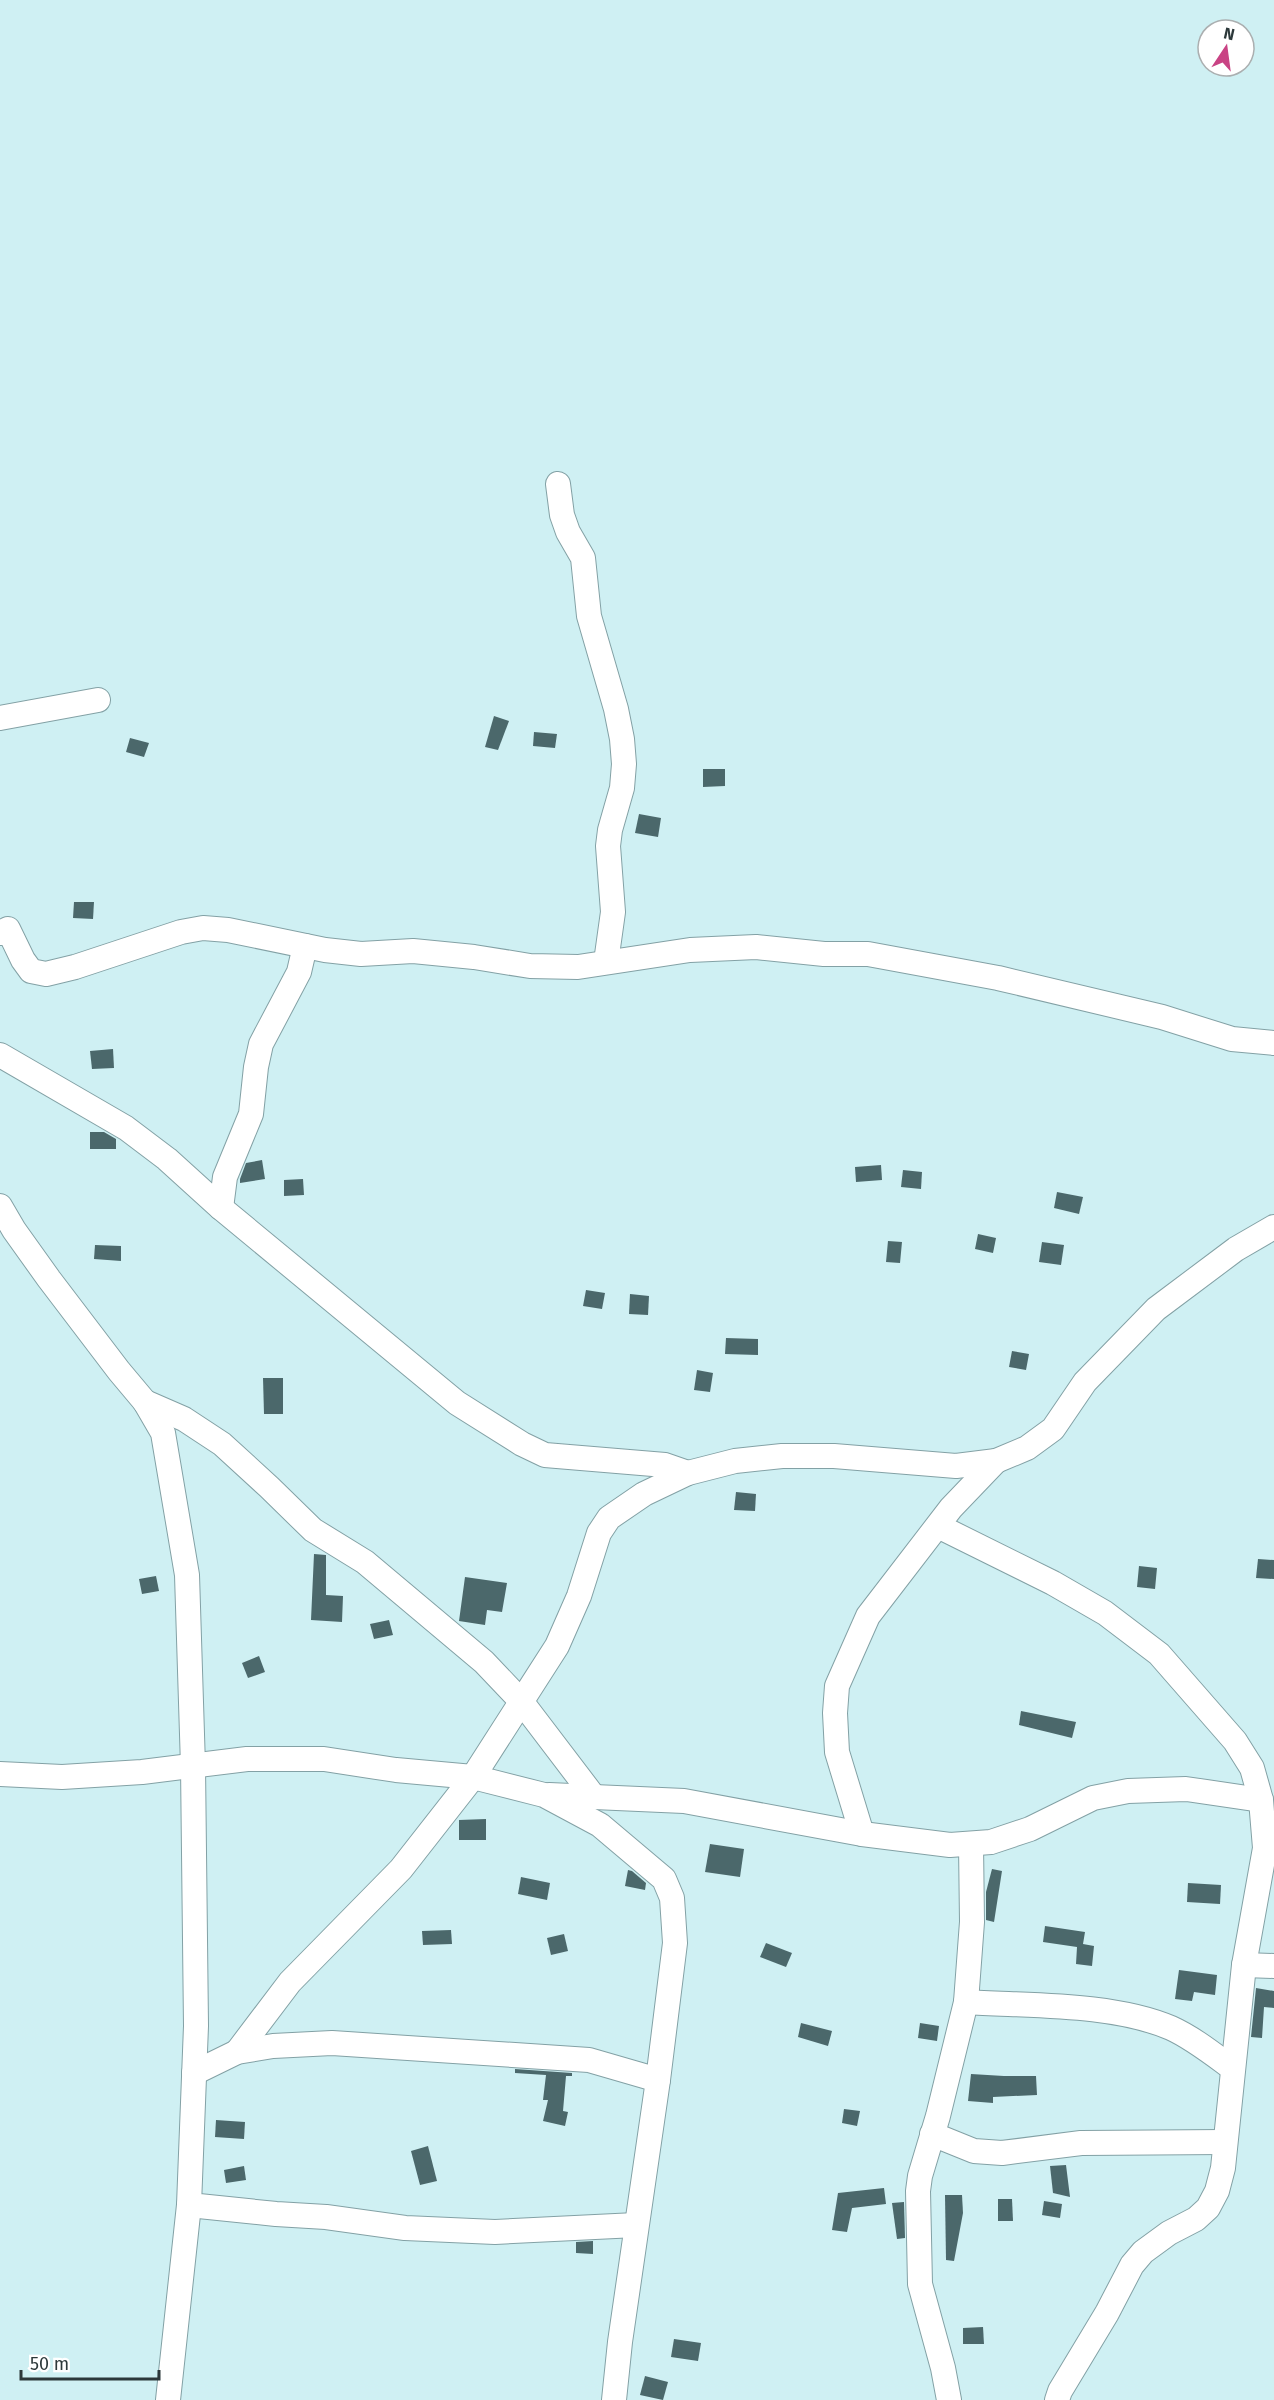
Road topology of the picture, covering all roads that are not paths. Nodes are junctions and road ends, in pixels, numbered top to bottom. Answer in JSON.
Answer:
{"nodes":[{"id":1,"x":558,"y":484,"type":"dead end"},
{"id":2,"x":98,"y":700,"type":"dead end"},
{"id":3,"x":0,"y":718,"type":"edge"},
{"id":4,"x":0,"y":933,"type":"edge"},
{"id":5,"x":305,"y":946,"type":"junction"},
{"id":6,"x":606,"y":962,"type":"junction"},
{"id":7,"x":1274,"y":1043,"type":"edge"},
{"id":8,"x":0,"y":1055,"type":"edge"},
{"id":9,"x":0,"y":1206,"type":"edge"},
{"id":10,"x":221,"y":1208,"type":"junction"},
{"id":11,"x":1274,"y":1227,"type":"edge"},
{"id":12,"x":146,"y":1402,"type":"junction"},
{"id":13,"x":996,"y":1461,"type":"junction"},
{"id":14,"x":688,"y":1473,"type":"junction"},
{"id":15,"x":938,"y":1526,"type":"junction"},
{"id":16,"x":520,"y":1701,"type":"junction"},
{"id":17,"x":194,"y":1766,"type":"junction"},
{"id":18,"x":0,"y":1774,"type":"edge"},
{"id":19,"x":473,"y":1777,"type":"junction"},
{"id":20,"x":544,"y":1795,"type":"junction"},
{"id":21,"x":594,"y":1797,"type":"junction"},
{"id":22,"x":1261,"y":1800,"type":"junction"},
{"id":23,"x":862,"y":1834,"type":"junction"},
{"id":24,"x":971,"y":1844,"type":"junction"},
{"id":25,"x":1267,"y":1870,"type":"edge"},
{"id":26,"x":1244,"y":1965,"type":"junction"},
{"id":27,"x":1274,"y":1966,"type":"edge"},
{"id":28,"x":966,"y":2002,"type":"junction"},
{"id":29,"x":237,"y":2052,"type":"junction"},
{"id":30,"x":1232,"y":2068,"type":"junction"},
{"id":31,"x":194,"y":2073,"type":"junction"},
{"id":32,"x":658,"y":2080,"type":"junction"},
{"id":33,"x":932,"y":2134,"type":"junction"},
{"id":34,"x":1226,"y":2142,"type":"junction"},
{"id":35,"x":189,"y":2205,"type":"junction"},
{"id":36,"x":636,"y":2225,"type":"junction"},
{"id":37,"x":168,"y":2400,"type":"edge"},
{"id":38,"x":614,"y":2400,"type":"edge"},
{"id":39,"x":949,"y":2400,"type":"edge"},
{"id":40,"x":1057,"y":2400,"type":"edge"}],
"edges":[{"from":1,"to":6,"type":"street"},
{"from":2,"to":3,"type":"street"},
{"from":4,"to":5,"type":"street"},
{"from":5,"to":6,"type":"street"},
{"from":5,"to":10,"type":"street"},
{"from":6,"to":7,"type":"street"},
{"from":8,"to":10,"type":"street"},
{"from":9,"to":12,"type":"street"},
{"from":10,"to":14,"type":"street"},
{"from":11,"to":13,"type":"street"},
{"from":12,"to":16,"type":"street"},
{"from":12,"to":17,"type":"street"},
{"from":13,"to":14,"type":"street"},
{"from":13,"to":15,"type":"street"},
{"from":14,"to":16,"type":"street"},
{"from":15,"to":22,"type":"street"},
{"from":15,"to":23,"type":"street"},
{"from":16,"to":19,"type":"street"},
{"from":16,"to":21,"type":"street"},
{"from":17,"to":18,"type":"street"},
{"from":17,"to":19,"type":"street"},
{"from":17,"to":31,"type":"street"},
{"from":19,"to":20,"type":"street"},
{"from":19,"to":29,"type":"street"},
{"from":20,"to":21,"type":"street"},
{"from":20,"to":32,"type":"street"},
{"from":21,"to":23,"type":"street"},
{"from":22,"to":24,"type":"street"},
{"from":22,"to":25,"type":"street"},
{"from":23,"to":24,"type":"street"},
{"from":24,"to":28,"type":"street"},
{"from":25,"to":26,"type":"street"},
{"from":26,"to":27,"type":"street"},
{"from":26,"to":30,"type":"street"},
{"from":28,"to":30,"type":"street"},
{"from":28,"to":33,"type":"street"},
{"from":29,"to":31,"type":"street"},
{"from":29,"to":32,"type":"street"},
{"from":30,"to":34,"type":"street"},
{"from":31,"to":35,"type":"street"},
{"from":32,"to":36,"type":"street"},
{"from":33,"to":34,"type":"street"},
{"from":33,"to":39,"type":"street"},
{"from":34,"to":40,"type":"street"},
{"from":35,"to":36,"type":"street"},
{"from":35,"to":37,"type":"street"},
{"from":36,"to":38,"type":"street"}]}
